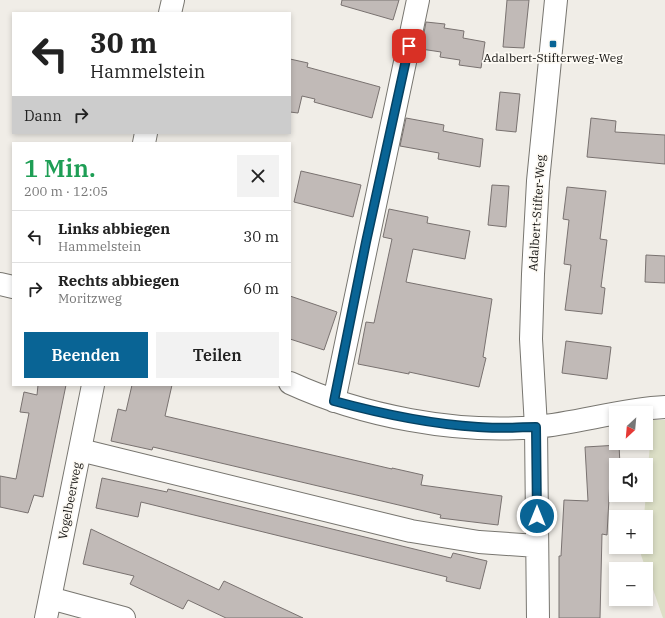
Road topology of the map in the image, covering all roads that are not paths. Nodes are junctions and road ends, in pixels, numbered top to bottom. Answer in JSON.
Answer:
{"nodes":[{"id":1,"x":172,"y":0,"type":"edge"},
{"id":2,"x":418,"y":0,"type":"edge"},
{"id":3,"x":556,"y":0,"type":"edge"},
{"id":4,"x":170,"y":12,"type":"edge"},
{"id":5,"x":0,"y":284,"type":"edge"},
{"id":6,"x":12,"y":287,"type":"edge"},
{"id":7,"x":291,"y":383,"type":"edge"},
{"id":8,"x":93,"y":386,"type":"edge"},
{"id":9,"x":334,"y":401,"type":"junction"},
{"id":10,"x":665,"y":407,"type":"edge"},
{"id":11,"x":536,"y":427,"type":"junction"},
{"id":12,"x":80,"y":450,"type":"junction"},
{"id":13,"x":537,"y":546,"type":"junction"},
{"id":14,"x":48,"y":608,"type":"edge"},
{"id":15,"x":124,"y":618,"type":"edge"},
{"id":16,"x":538,"y":618,"type":"edge"}],
"edges":[{"from":1,"to":4,"type":"street"},
{"from":2,"to":9,"type":"street"},
{"from":3,"to":11,"type":"street","name":"Adalbert-Stifter-Weg"},
{"from":5,"to":6,"type":"street"},
{"from":7,"to":9,"type":"street"},
{"from":8,"to":12,"type":"street","name":"Vogelbeerweg"},
{"from":9,"to":11,"type":"street"},
{"from":10,"to":11,"type":"street"},
{"from":11,"to":13,"type":"street","name":"Adalbert-Stifter-Weg"},
{"from":12,"to":13,"type":"street"},
{"from":12,"to":14,"type":"street","name":"Vogelbeerweg"},
{"from":13,"to":16,"type":"street","name":"Adalbert-Stifter-Weg"},
{"from":14,"to":15,"type":"street"}]}
